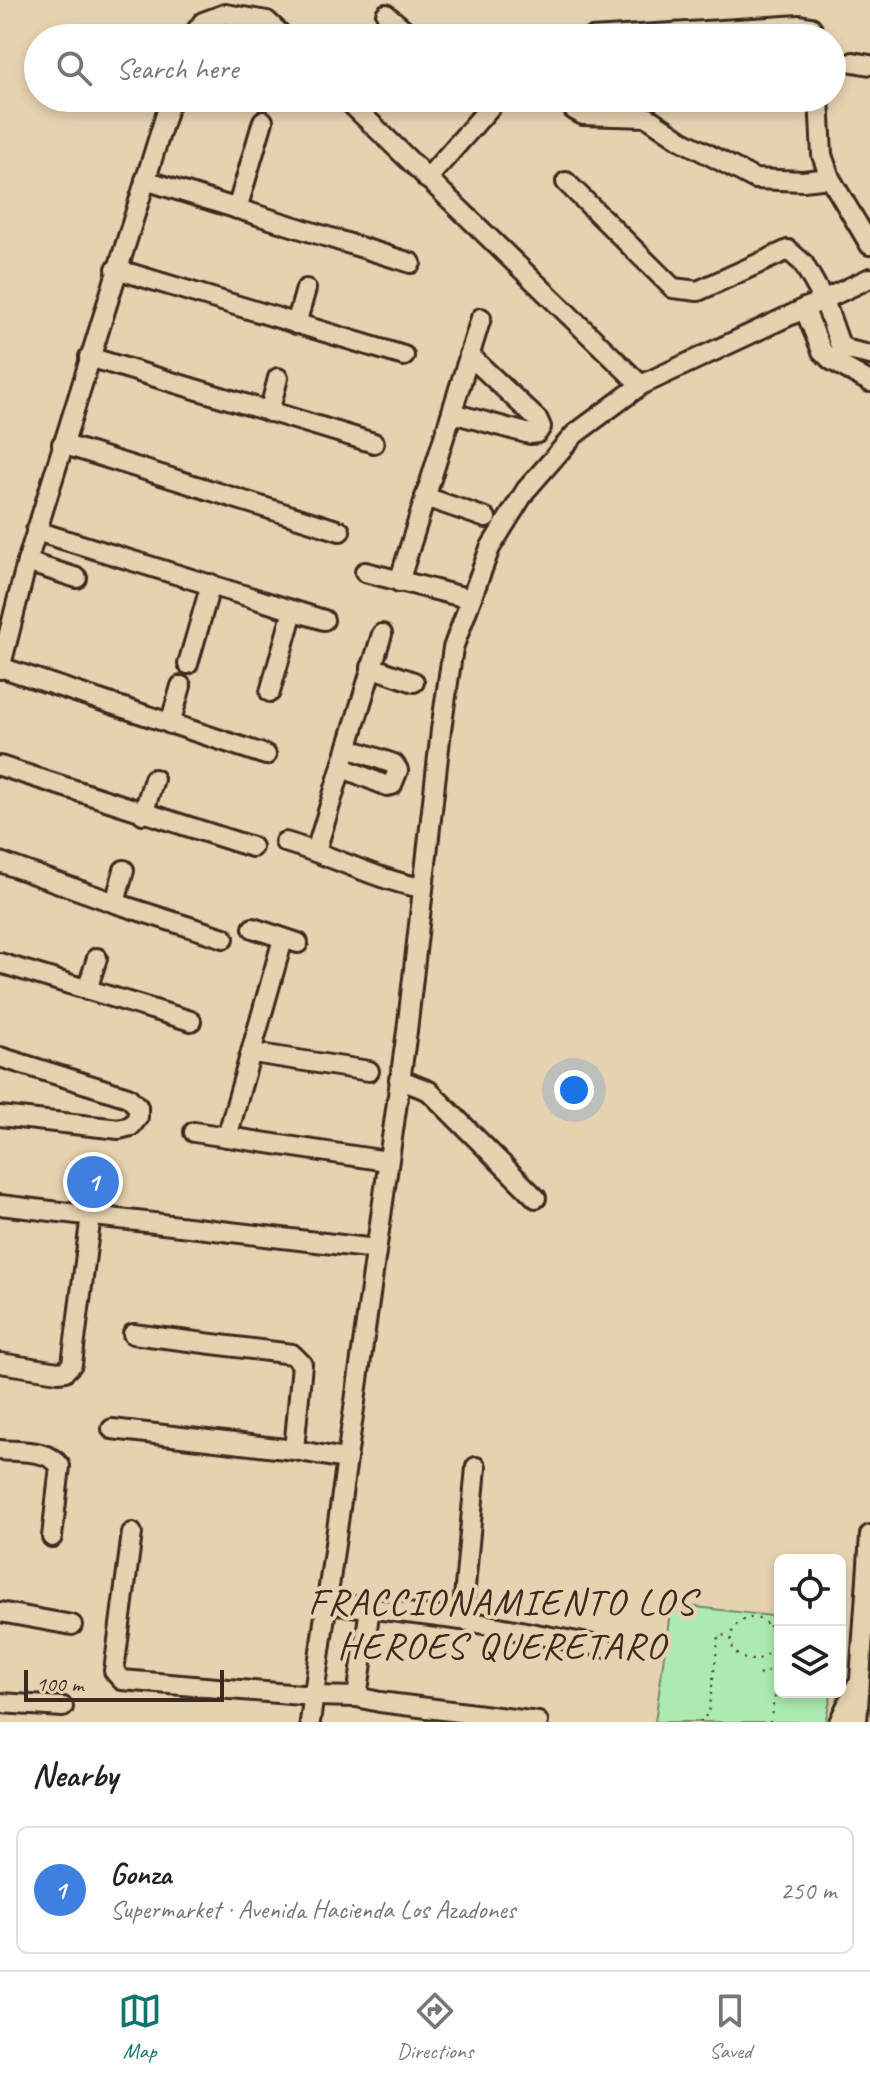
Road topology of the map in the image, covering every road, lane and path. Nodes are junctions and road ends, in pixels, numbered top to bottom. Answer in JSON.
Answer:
{"nodes":[{"id":1,"x":386,"y":14,"type":"dead end"},
{"id":2,"x":202,"y":24,"type":"edge"},
{"id":3,"x":270,"y":24,"type":"edge"},
{"id":4,"x":398,"y":24,"type":"edge"},
{"id":5,"x":167,"y":112,"type":"edge"},
{"id":6,"x":359,"y":112,"type":"edge"},
{"id":7,"x":480,"y":112,"type":"edge"},
{"id":8,"x":578,"y":112,"type":"edge"},
{"id":9,"x":820,"y":112,"type":"edge"},
{"id":10,"x":263,"y":121,"type":"dead end"},
{"id":11,"x":830,"y":178,"type":"junction"},
{"id":12,"x":427,"y":179,"type":"junction"},
{"id":13,"x":145,"y":180,"type":"junction"},
{"id":14,"x":566,"y":182,"type":"dead end"},
{"id":15,"x":237,"y":209,"type":"junction"},
{"id":16,"x":870,"y":245,"type":"edge"},
{"id":17,"x":411,"y":263,"type":"dead end"},
{"id":18,"x":116,"y":269,"type":"junction"},
{"id":19,"x":870,"y":278,"type":"edge"},
{"id":20,"x":306,"y":289,"type":"dead end"},
{"id":21,"x":824,"y":300,"type":"junction"},
{"id":22,"x":804,"y":308,"type":"junction"},
{"id":23,"x":481,"y":318,"type":"dead end"},
{"id":24,"x":296,"y":324,"type":"junction"},
{"id":25,"x":469,"y":355,"type":"junction"},
{"id":26,"x":870,"y":355,"type":"edge"},
{"id":27,"x":404,"y":356,"type":"dead end"},
{"id":28,"x":89,"y":357,"type":"junction"},
{"id":29,"x":278,"y":378,"type":"dead end"},
{"id":30,"x":870,"y":382,"type":"edge"},
{"id":31,"x":641,"y":385,"type":"junction"},
{"id":32,"x":269,"y":412,"type":"junction"},
{"id":33,"x":452,"y":413,"type":"junction"},
{"id":34,"x":374,"y":443,"type":"dead end"},
{"id":35,"x":62,"y":444,"type":"junction"},
{"id":36,"x":425,"y":497,"type":"junction"},
{"id":37,"x":486,"y":518,"type":"dead end"},
{"id":38,"x":36,"y":531,"type":"junction"},
{"id":39,"x":340,"y":531,"type":"dead end"},
{"id":40,"x":27,"y":562,"type":"junction"},
{"id":41,"x":365,"y":572,"type":"dead end"},
{"id":42,"x":77,"y":578,"type":"dead end"},
{"id":43,"x":399,"y":582,"type":"junction"},
{"id":44,"x":211,"y":584,"type":"junction"},
{"id":45,"x":471,"y":599,"type":"junction"},
{"id":46,"x":293,"y":611,"type":"junction"},
{"id":47,"x":324,"y":620,"type":"dead end"},
{"id":48,"x":382,"y":634,"type":"dead end"},
{"id":49,"x":188,"y":664,"type":"dead end"},
{"id":50,"x":371,"y":667,"type":"junction"},
{"id":51,"x":0,"y":668,"type":"edge"},
{"id":52,"x":414,"y":682,"type":"dead end"},
{"id":53,"x":181,"y":686,"type":"dead end"},
{"id":54,"x":270,"y":692,"type":"dead end"},
{"id":55,"x":170,"y":724,"type":"junction"},
{"id":56,"x":348,"y":748,"type":"junction"},
{"id":57,"x":266,"y":755,"type":"dead end"},
{"id":58,"x":0,"y":766,"type":"edge"},
{"id":59,"x":343,"y":768,"type":"junction"},
{"id":60,"x":154,"y":779,"type":"dead end"},
{"id":61,"x":143,"y":814,"type":"junction"},
{"id":62,"x":285,"y":842,"type":"dead end"},
{"id":63,"x":252,"y":847,"type":"dead end"},
{"id":64,"x":316,"y":851,"type":"junction"},
{"id":65,"x":0,"y":862,"type":"edge"},
{"id":66,"x":124,"y":870,"type":"dead end"},
{"id":67,"x":422,"y":888,"type":"junction"},
{"id":68,"x":115,"y":903,"type":"junction"},
{"id":69,"x":253,"y":928,"type":"dead end"},
{"id":70,"x":224,"y":938,"type":"dead end"},
{"id":71,"x":97,"y":958,"type":"dead end"},
{"id":72,"x":0,"y":963,"type":"edge"},
{"id":73,"x":87,"y":990,"type":"junction"},
{"id":74,"x":191,"y":1021,"type":"dead end"},
{"id":75,"x":253,"y":1053,"type":"junction"},
{"id":76,"x":0,"y":1057,"type":"edge"},
{"id":77,"x":369,"y":1071,"type":"dead end"},
{"id":78,"x":399,"y":1079,"type":"junction"},
{"id":79,"x":0,"y":1116,"type":"edge"},
{"id":80,"x":194,"y":1132,"type":"dead end"},
{"id":81,"x":227,"y":1137,"type":"junction"},
{"id":82,"x":387,"y":1161,"type":"junction"},
{"id":83,"x":536,"y":1198,"type":"dead end"},
{"id":84,"x":0,"y":1205,"type":"edge"},
{"id":85,"x":91,"y":1215,"type":"junction"},
{"id":86,"x":376,"y":1249,"type":"junction"},
{"id":87,"x":133,"y":1334,"type":"dead end"},
{"id":88,"x":0,"y":1363,"type":"edge"},
{"id":89,"x":112,"y":1429,"type":"dead end"},
{"id":90,"x":0,"y":1450,"type":"edge"},
{"id":91,"x":294,"y":1450,"type":"junction"},
{"id":92,"x":345,"y":1459,"type":"junction"},
{"id":93,"x":476,"y":1467,"type":"dead end"},
{"id":94,"x":132,"y":1533,"type":"dead end"},
{"id":95,"x":870,"y":1535,"type":"edge"},
{"id":96,"x":52,"y":1537,"type":"dead end"},
{"id":97,"x":869,"y":1563,"type":"edge"},
{"id":98,"x":328,"y":1603,"type":"junction"},
{"id":99,"x":370,"y":1608,"type":"junction"},
{"id":100,"x":0,"y":1612,"type":"edge"},
{"id":101,"x":462,"y":1620,"type":"junction"},
{"id":102,"x":72,"y":1625,"type":"dead end"},
{"id":103,"x":769,"y":1626,"type":"junction"},
{"id":104,"x":774,"y":1627,"type":"edge"},
{"id":105,"x":731,"y":1636,"type":"junction"},
{"id":106,"x":773,"y":1645,"type":"joint"},
{"id":107,"x":604,"y":1647,"type":"dead end"},
{"id":108,"x":774,"y":1670,"type":"edge"},
{"id":109,"x":759,"y":1675,"type":"dead end"},
{"id":110,"x":858,"y":1682,"type":"junction"},
{"id":111,"x":313,"y":1696,"type":"junction"},
{"id":112,"x":357,"y":1697,"type":"junction"},
{"id":113,"x":774,"y":1698,"type":"edge"},
{"id":114,"x":0,"y":1703,"type":"edge"},
{"id":115,"x":63,"y":1707,"type":"dead end"},
{"id":116,"x":27,"y":1713,"type":"edge"},
{"id":117,"x":467,"y":1717,"type":"edge"},
{"id":118,"x":310,"y":1722,"type":"edge"},
{"id":119,"x":538,"y":1722,"type":"edge"},
{"id":120,"x":701,"y":1722,"type":"edge"},
{"id":121,"x":770,"y":1722,"type":"edge"},
{"id":122,"x":839,"y":1722,"type":"edge"},
{"id":123,"x":857,"y":1722,"type":"edge"}],
"edges":[{"from":1,"to":4,"type":"street"},
{"from":2,"to":3,"type":"street"},
{"from":5,"to":13,"type":"street"},
{"from":6,"to":12,"type":"street"},
{"from":7,"to":12,"type":"street"},
{"from":8,"to":11,"type":"street"},
{"from":9,"to":11,"type":"street"},
{"from":10,"to":15,"type":"street"},
{"from":11,"to":16,"type":"street"},
{"from":12,"to":31,"type":"street"},
{"from":13,"to":15,"type":"street"},
{"from":13,"to":18,"type":"street"},
{"from":14,"to":21,"type":"street"},
{"from":15,"to":17,"type":"street"},
{"from":18,"to":24,"type":"street"},
{"from":18,"to":28,"type":"street"},
{"from":19,"to":21,"type":"street"},
{"from":20,"to":24,"type":"street"},
{"from":21,"to":22,"type":"street"},
{"from":21,"to":26,"type":"street"},
{"from":22,"to":30,"type":"street"},
{"from":22,"to":31,"type":"street"},
{"from":23,"to":25,"type":"street"},
{"from":24,"to":27,"type":"street"},
{"from":25,"to":33,"type":"street"},
{"from":25,"to":33,"type":"street"},
{"from":28,"to":32,"type":"street"},
{"from":28,"to":35,"type":"street"},
{"from":29,"to":32,"type":"street"},
{"from":31,"to":45,"type":"street"},
{"from":32,"to":34,"type":"street"},
{"from":33,"to":36,"type":"street"},
{"from":35,"to":38,"type":"street"},
{"from":35,"to":39,"type":"street"},
{"from":36,"to":37,"type":"street"},
{"from":36,"to":43,"type":"street"},
{"from":38,"to":40,"type":"street"},
{"from":38,"to":44,"type":"street"},
{"from":40,"to":42,"type":"street"},
{"from":40,"to":51,"type":"street"},
{"from":41,"to":43,"type":"street"},
{"from":43,"to":45,"type":"street"},
{"from":44,"to":46,"type":"street"},
{"from":44,"to":49,"type":"street"},
{"from":45,"to":67,"type":"street"},
{"from":46,"to":47,"type":"street"},
{"from":46,"to":54,"type":"street"},
{"from":48,"to":50,"type":"street"},
{"from":50,"to":52,"type":"street"},
{"from":50,"to":56,"type":"street"},
{"from":51,"to":55,"type":"street"},
{"from":53,"to":55,"type":"street"},
{"from":55,"to":57,"type":"street"},
{"from":56,"to":59,"type":"street"},
{"from":56,"to":59,"type":"street"},
{"from":58,"to":61,"type":"street"},
{"from":59,"to":64,"type":"street"},
{"from":60,"to":61,"type":"street"},
{"from":61,"to":63,"type":"street"},
{"from":62,"to":64,"type":"street"},
{"from":64,"to":67,"type":"street"},
{"from":65,"to":68,"type":"street"},
{"from":66,"to":68,"type":"street"},
{"from":67,"to":78,"type":"street"},
{"from":68,"to":70,"type":"street"},
{"from":69,"to":75,"type":"street"},
{"from":71,"to":73,"type":"street"},
{"from":72,"to":73,"type":"street"},
{"from":73,"to":74,"type":"street"},
{"from":75,"to":77,"type":"street"},
{"from":75,"to":81,"type":"street"},
{"from":76,"to":79,"type":"street"},
{"from":78,"to":82,"type":"street"},
{"from":78,"to":83,"type":"street"},
{"from":80,"to":81,"type":"street"},
{"from":81,"to":82,"type":"street"},
{"from":82,"to":86,"type":"street"},
{"from":84,"to":85,"type":"street"},
{"from":85,"to":86,"type":"street"},
{"from":85,"to":88,"type":"street"},
{"from":86,"to":92,"type":"street"},
{"from":87,"to":91,"type":"street"},
{"from":89,"to":91,"type":"street"},
{"from":90,"to":96,"type":"street"},
{"from":91,"to":92,"type":"street"},
{"from":92,"to":98,"type":"street"},
{"from":93,"to":101,"type":"street"},
{"from":94,"to":111,"type":"street"},
{"from":95,"to":97,"type":"street"},
{"from":97,"to":110,"type":"street"},
{"from":98,"to":99,"type":"street"},
{"from":98,"to":111,"type":"street"},
{"from":99,"to":101,"type":"street"},
{"from":99,"to":112,"type":"street"},
{"from":100,"to":102,"type":"street"},
{"from":101,"to":107,"type":"street"},
{"from":103,"to":104,"type":"path"},
{"from":103,"to":105,"type":"path"},
{"from":103,"to":106,"type":"path"},
{"from":105,"to":106,"type":"path"},
{"from":105,"to":120,"type":"path"},
{"from":108,"to":109,"type":"path"},
{"from":110,"to":122,"type":"street"},
{"from":110,"to":123,"type":"street"},
{"from":111,"to":112,"type":"street"},
{"from":111,"to":118,"type":"street"},
{"from":112,"to":117,"type":"street"},
{"from":113,"to":121,"type":"path"},
{"from":114,"to":116,"type":"street"},
{"from":115,"to":116,"type":"street"},
{"from":117,"to":119,"type":"street"}]}
